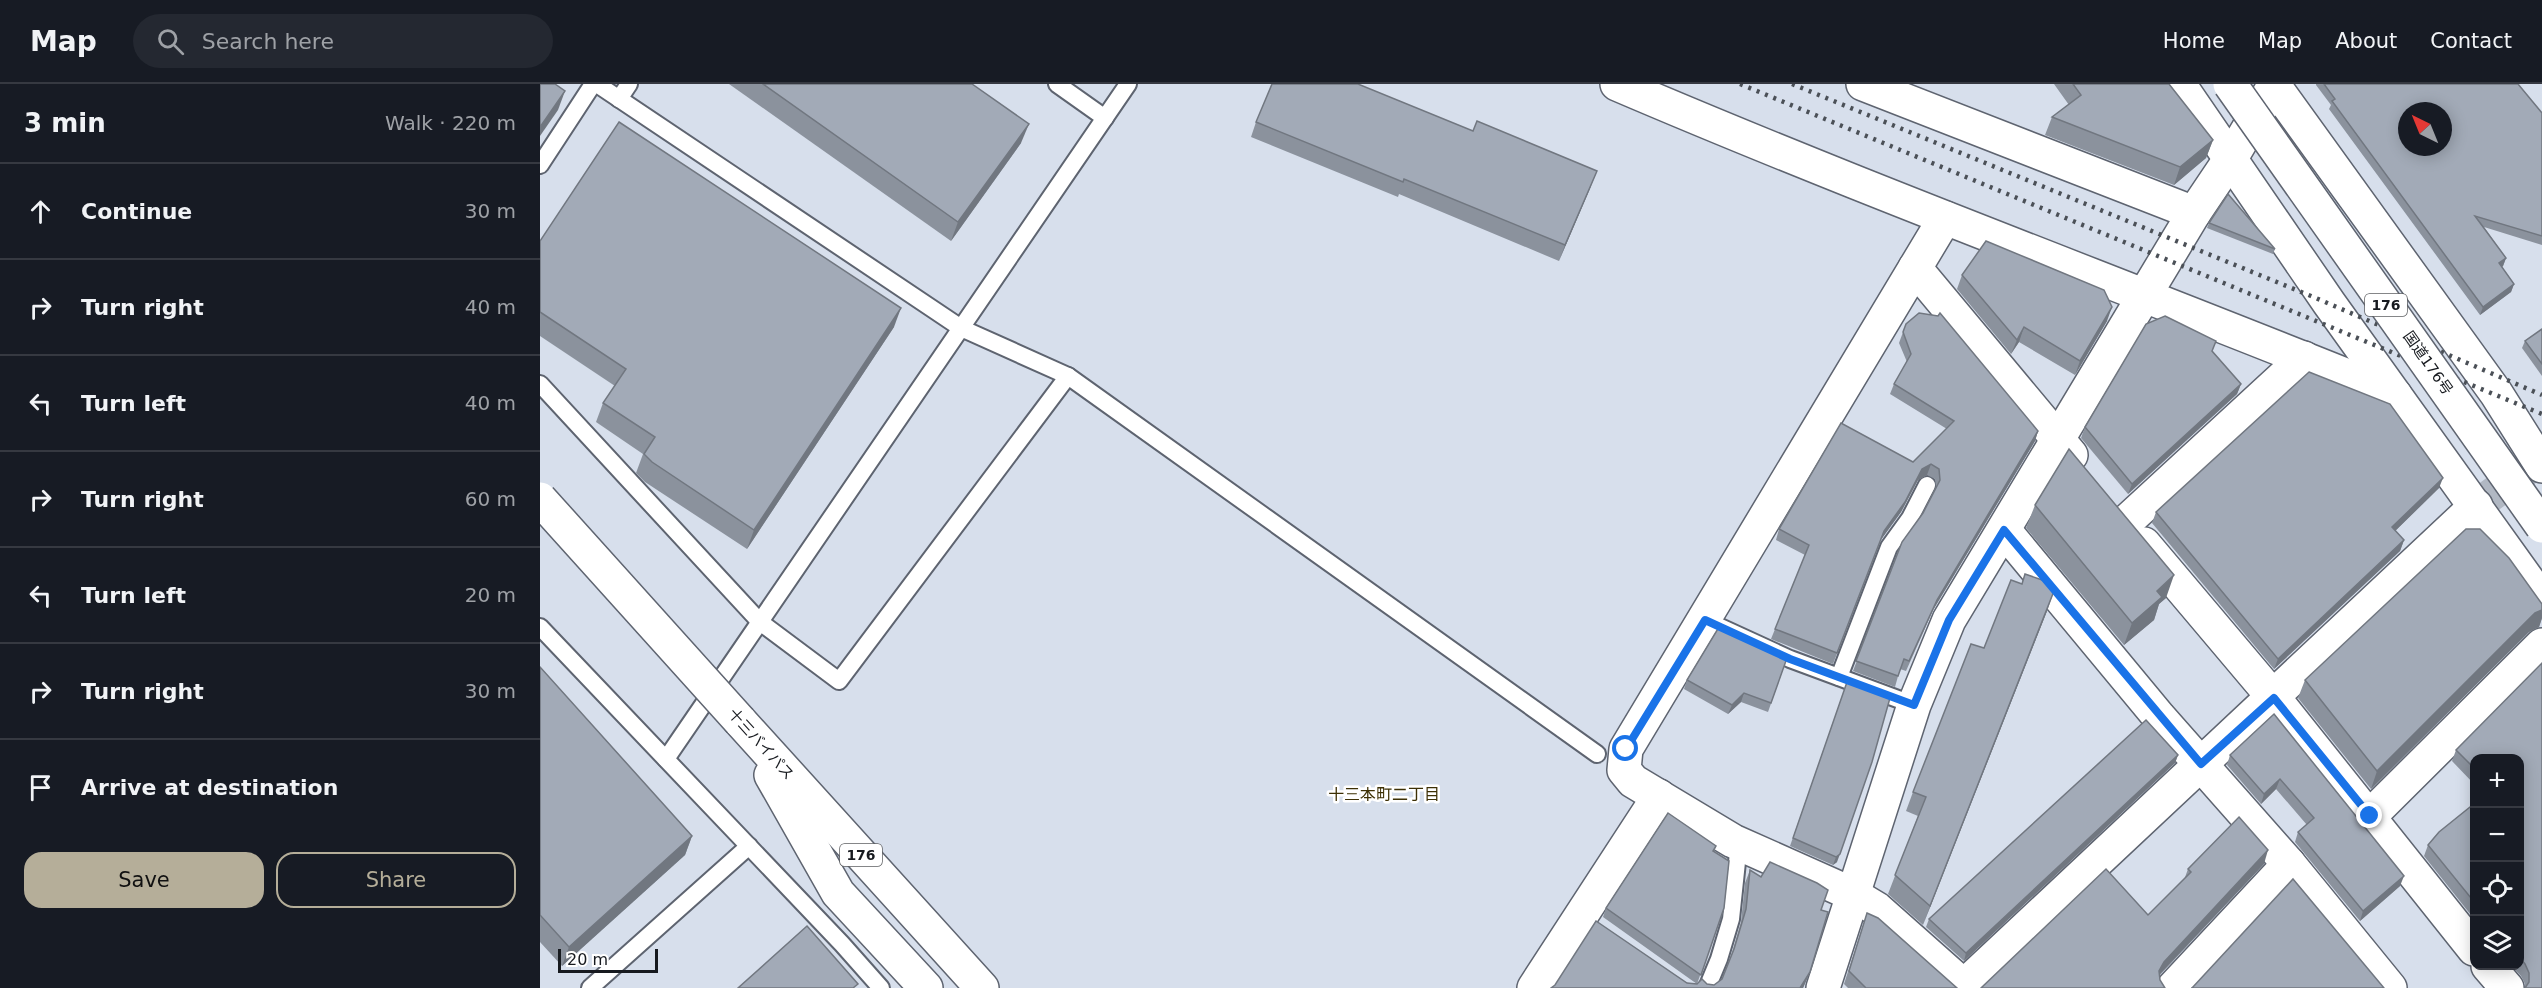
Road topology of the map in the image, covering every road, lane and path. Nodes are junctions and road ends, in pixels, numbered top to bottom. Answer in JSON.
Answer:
{"nodes":[{"id":1,"x":595,"y":84,"type":"edge"},
{"id":2,"x":630,"y":84,"type":"edge"},
{"id":3,"x":1057,"y":84,"type":"edge"},
{"id":4,"x":1128,"y":84,"type":"edge"},
{"id":5,"x":1617,"y":84,"type":"edge"},
{"id":6,"x":1863,"y":84,"type":"edge"},
{"id":7,"x":2179,"y":84,"type":"edge"},
{"id":8,"x":2230,"y":84,"type":"edge"},
{"id":9,"x":2274,"y":84,"type":"edge"},
{"id":10,"x":619,"y":99,"type":"junction"},
{"id":11,"x":1105,"y":118,"type":"junction"},
{"id":12,"x":2231,"y":158,"type":"junction"},
{"id":13,"x":540,"y":165,"type":"edge"},
{"id":14,"x":2194,"y":213,"type":"junction"},
{"id":15,"x":1945,"y":218,"type":"junction"},
{"id":16,"x":1915,"y":268,"type":"junction"},
{"id":17,"x":2145,"y":294,"type":"junction"},
{"id":18,"x":961,"y":328,"type":"junction"},
{"id":19,"x":2304,"y":358,"type":"junction"},
{"id":20,"x":1068,"y":376,"type":"junction"},
{"id":21,"x":540,"y":384,"type":"edge"},
{"id":22,"x":2395,"y":395,"type":"junction"},
{"id":23,"x":2059,"y":441,"type":"junction"},
{"id":24,"x":2542,"y":466,"type":"edge"},
{"id":25,"x":1927,"y":485,"type":"dead end"},
{"id":26,"x":540,"y":499,"type":"edge"},
{"id":27,"x":2476,"y":506,"type":"junction"},
{"id":28,"x":2126,"y":522,"type":"junction"},
{"id":29,"x":2542,"y":526,"type":"edge"},
{"id":30,"x":2004,"y":530,"type":"junction"},
{"id":31,"x":2542,"y":600,"type":"edge"},
{"id":32,"x":1705,"y":620,"type":"junction"},
{"id":33,"x":760,"y":622,"type":"junction"},
{"id":34,"x":540,"y":627,"type":"edge"},
{"id":35,"x":2542,"y":645,"type":"edge"},
{"id":36,"x":1839,"y":677,"type":"junction"},
{"id":37,"x":2274,"y":698,"type":"junction"},
{"id":38,"x":1914,"y":705,"type":"junction"},
{"id":39,"x":740,"y":721,"type":"junction"},
{"id":40,"x":1597,"y":754,"type":"dead end"},
{"id":41,"x":666,"y":759,"type":"junction"},
{"id":42,"x":2201,"y":764,"type":"junction"},
{"id":43,"x":1659,"y":796,"type":"junction"},
{"id":44,"x":2370,"y":816,"type":"junction"},
{"id":45,"x":1738,"y":843,"type":"junction"},
{"id":46,"x":749,"y":846,"type":"junction"},
{"id":47,"x":2289,"y":864,"type":"junction"},
{"id":48,"x":1852,"y":894,"type":"junction"},
{"id":49,"x":2470,"y":943,"type":"edge"},
{"id":50,"x":2491,"y":970,"type":"edge"},
{"id":51,"x":1537,"y":987,"type":"edge"},
{"id":52,"x":1965,"y":987,"type":"edge"},
{"id":53,"x":590,"y":988,"type":"edge"},
{"id":54,"x":881,"y":988,"type":"edge"},
{"id":55,"x":926,"y":988,"type":"edge"},
{"id":56,"x":982,"y":988,"type":"edge"},
{"id":57,"x":1707,"y":988,"type":"edge"},
{"id":58,"x":1823,"y":988,"type":"edge"},
{"id":59,"x":2173,"y":988,"type":"edge"},
{"id":60,"x":2390,"y":988,"type":"edge"},
{"id":61,"x":2506,"y":988,"type":"edge"}],
"edges":[{"from":1,"to":10,"type":"lane"},
{"from":1,"to":13,"type":"lane"},
{"from":2,"to":10,"type":"lane"},
{"from":3,"to":11,"type":"lane"},
{"from":4,"to":11,"type":"lane"},
{"from":5,"to":15,"type":"main road"},
{"from":6,"to":14,"type":"main road"},
{"from":7,"to":12,"type":"main road"},
{"from":8,"to":29,"type":"main road","name":"国道176号","number":"176","bridge":true},
{"from":9,"to":12,"type":"main road"},
{"from":9,"to":24,"type":"main road"},
{"from":10,"to":18,"type":"lane"},
{"from":11,"to":18,"type":"lane"},
{"from":12,"to":14,"type":"main road"},
{"from":12,"to":22,"type":"main road"},
{"from":14,"to":17,"type":"main road"},
{"from":15,"to":16,"type":"main road"},
{"from":15,"to":17,"type":"main road"},
{"from":16,"to":23,"type":"main road"},
{"from":16,"to":32,"type":"main road"},
{"from":17,"to":19,"type":"main road"},
{"from":17,"to":23,"type":"main road"},
{"from":18,"to":20,"type":"lane"},
{"from":18,"to":33,"type":"lane"},
{"from":19,"to":22,"type":"main road"},
{"from":19,"to":28,"type":"main road"},
{"from":20,"to":33,"type":"lane"},
{"from":20,"to":40,"type":"lane"},
{"from":21,"to":33,"type":"lane"},
{"from":22,"to":27,"type":"main road"},
{"from":23,"to":28,"type":"main road"},
{"from":23,"to":30,"type":"main road"},
{"from":25,"to":36,"type":"lane"},
{"from":26,"to":39,"type":"main road","name":"十三バイパス","number":"176","bridge":true},
{"from":27,"to":31,"type":"main road"},
{"from":27,"to":37,"type":"main road"},
{"from":28,"to":37,"type":"main road"},
{"from":30,"to":38,"type":"main road"},
{"from":30,"to":42,"type":"main road"},
{"from":32,"to":36,"type":"lane"},
{"from":32,"to":43,"type":"main road"},
{"from":33,"to":41,"type":"lane"},
{"from":34,"to":41,"type":"lane"},
{"from":35,"to":44,"type":"main road"},
{"from":36,"to":38,"type":"lane"},
{"from":37,"to":42,"type":"main road"},
{"from":37,"to":44,"type":"main road"},
{"from":38,"to":48,"type":"main road"},
{"from":39,"to":55,"type":"main road","number":"176"},
{"from":39,"to":56,"type":"main road","name":"十三バイパス","number":"176"},
{"from":41,"to":46,"type":"lane"},
{"from":42,"to":47,"type":"main road"},
{"from":42,"to":52,"type":"main road"},
{"from":43,"to":45,"type":"main road"},
{"from":43,"to":51,"type":"main road"},
{"from":44,"to":49,"type":"main road"},
{"from":45,"to":48,"type":"main road"},
{"from":45,"to":57,"type":"lane"},
{"from":46,"to":53,"type":"lane"},
{"from":46,"to":54,"type":"lane"},
{"from":47,"to":59,"type":"main road"},
{"from":47,"to":60,"type":"main road"},
{"from":48,"to":52,"type":"main road"},
{"from":48,"to":58,"type":"main road"},
{"from":50,"to":61,"type":"main road"}]}
